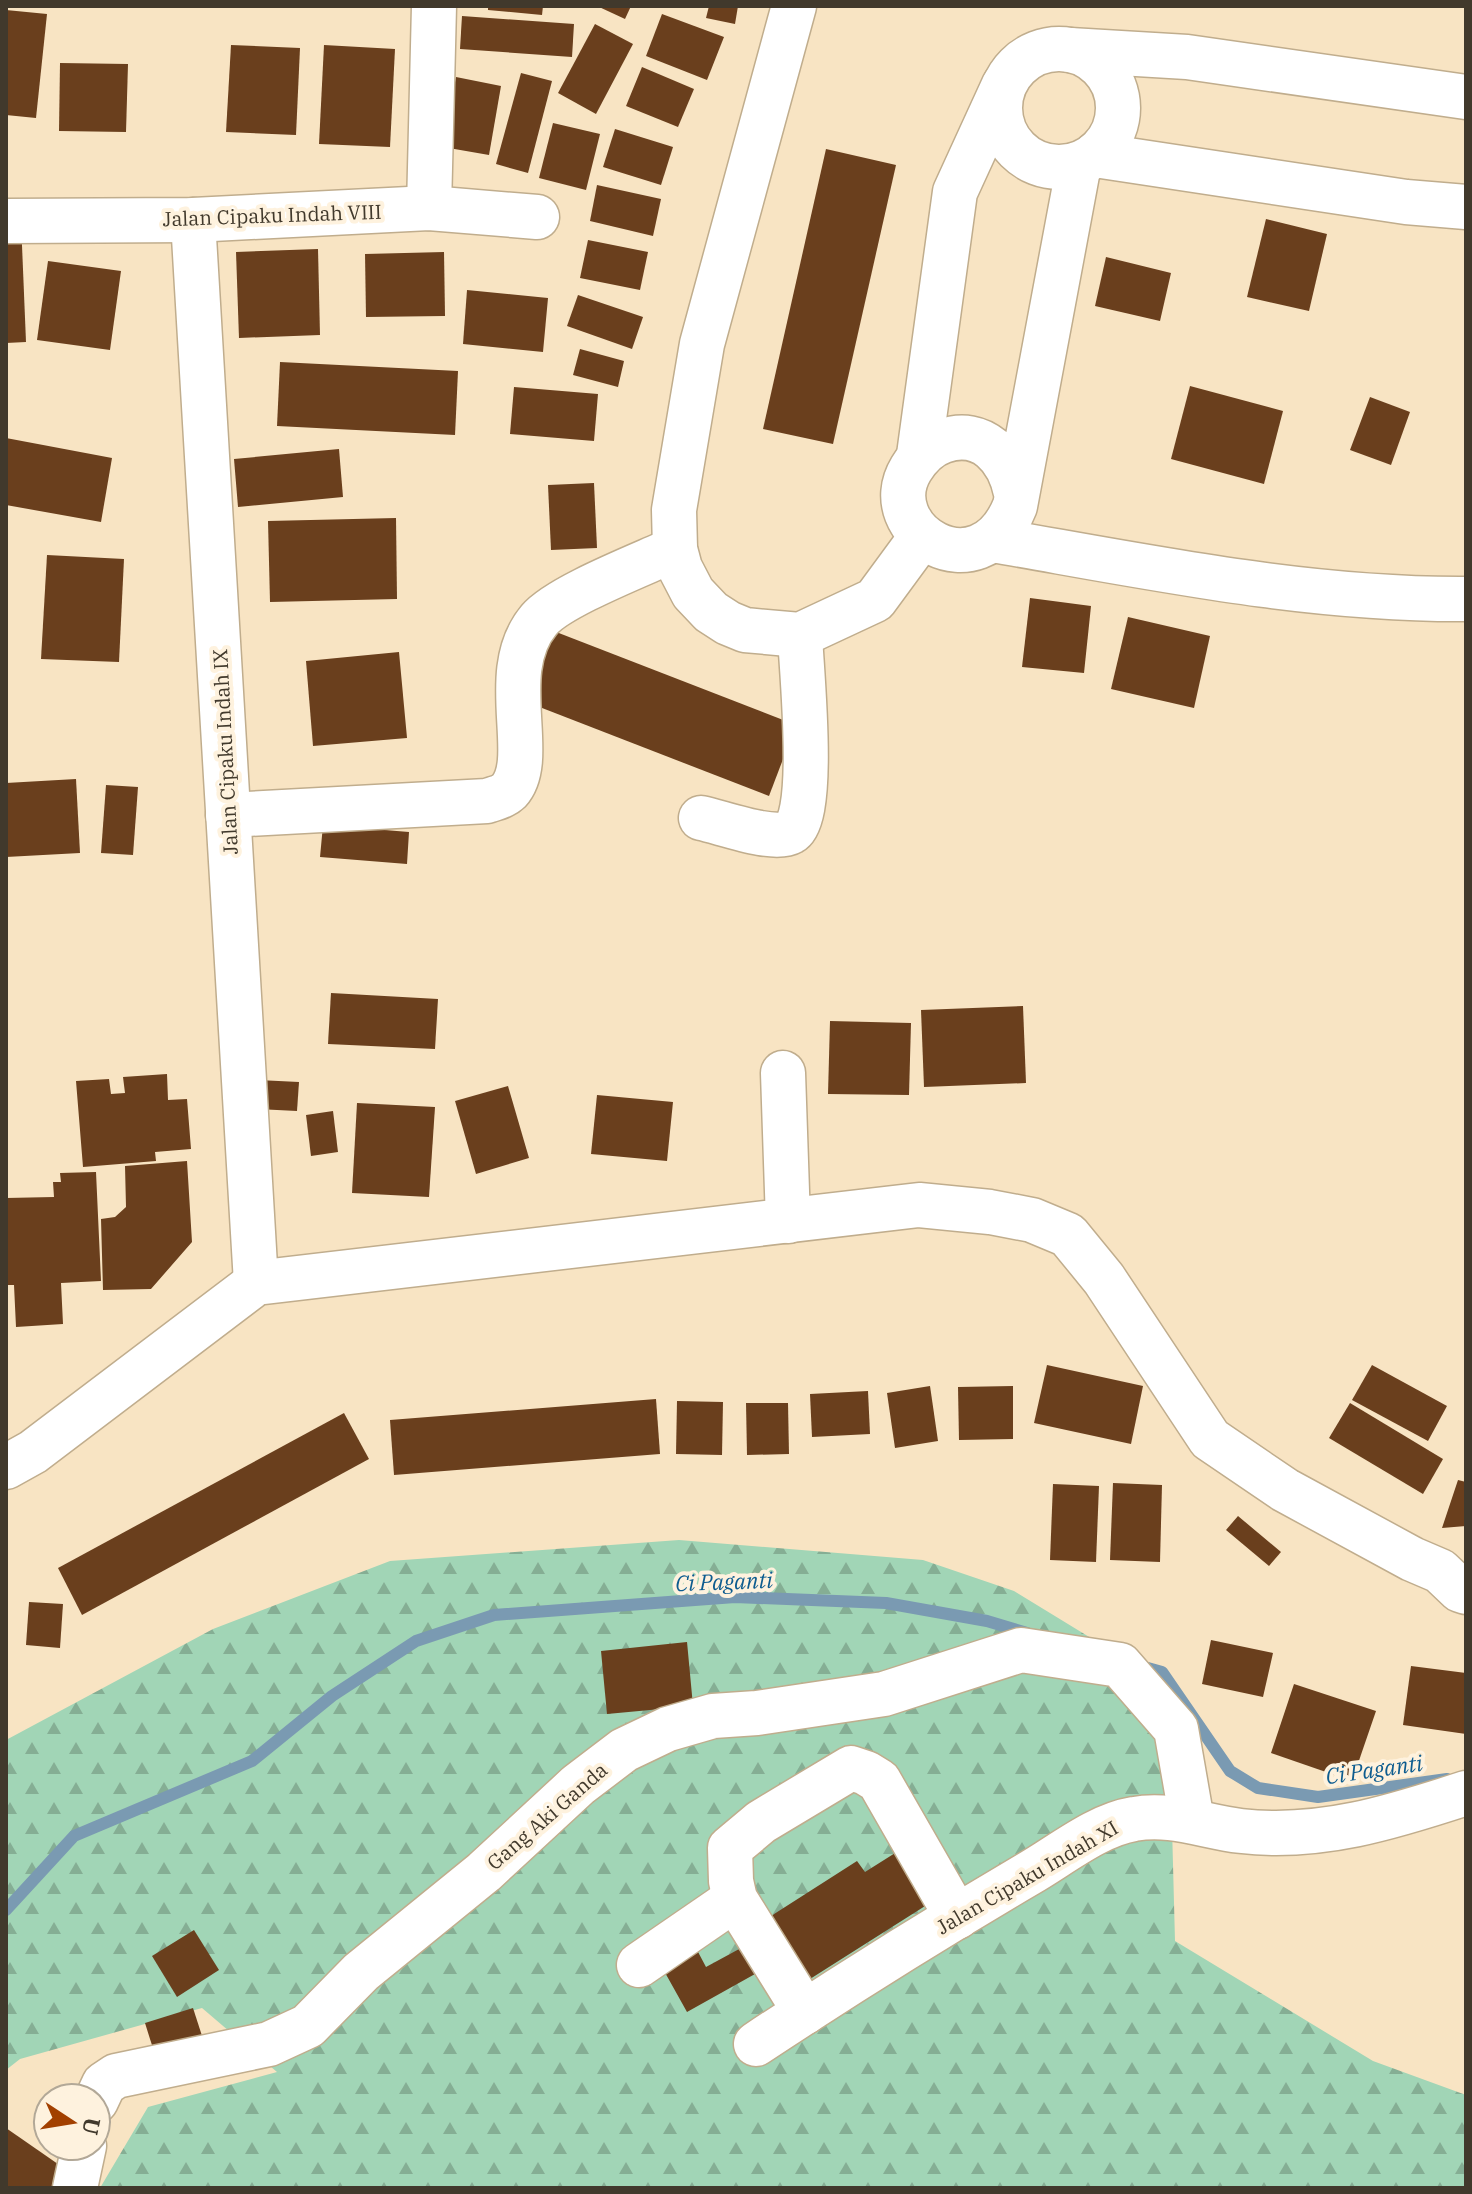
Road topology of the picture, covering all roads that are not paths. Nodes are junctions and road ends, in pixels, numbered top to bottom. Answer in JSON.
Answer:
{"nodes":[{"id":1,"x":434,"y":6,"type":"edge"},
{"id":2,"x":794,"y":6,"type":"edge"},
{"id":3,"x":1070,"y":50,"type":"junction"},
{"id":4,"x":1004,"y":85,"type":"junction"},
{"id":5,"x":1466,"y":97,"type":"edge"},
{"id":6,"x":1087,"y":160,"type":"junction"},
{"id":7,"x":1466,"y":207,"type":"edge"},
{"id":8,"x":429,"y":208,"type":"junction"},
{"id":9,"x":537,"y":217,"type":"dead end"},
{"id":10,"x":193,"y":220,"type":"junction"},
{"id":11,"x":6,"y":221,"type":"edge"},
{"id":12,"x":919,"y":455,"type":"junction"},
{"id":13,"x":1016,"y":493,"type":"junction"},
{"id":14,"x":922,"y":536,"type":"junction"},
{"id":15,"x":993,"y":540,"type":"junction"},
{"id":16,"x":675,"y":549,"type":"junction"},
{"id":17,"x":1466,"y":599,"type":"edge"},
{"id":18,"x":800,"y":635,"type":"junction"},
{"id":19,"x":228,"y":815,"type":"junction"},
{"id":20,"x":701,"y":818,"type":"dead end"},
{"id":21,"x":783,"y":1073,"type":"dead end"},
{"id":22,"x":788,"y":1221,"type":"junction"},
{"id":23,"x":256,"y":1283,"type":"junction"},
{"id":24,"x":6,"y":1467,"type":"edge"},
{"id":25,"x":1466,"y":1592,"type":"edge"},
{"id":26,"x":1466,"y":1793,"type":"edge"},
{"id":27,"x":1192,"y":1821,"type":"junction"},
{"id":28,"x":735,"y":1899,"type":"junction"},
{"id":29,"x":957,"y":1917,"type":"junction"},
{"id":30,"x":639,"y":1965,"type":"dead end"},
{"id":31,"x":805,"y":2012,"type":"junction"},
{"id":32,"x":756,"y":2044,"type":"dead end"},
{"id":33,"x":107,"y":2082,"type":"edge"},
{"id":34,"x":81,"y":2162,"type":"edge"},
{"id":35,"x":75,"y":2188,"type":"edge"}],
"edges":[{"from":1,"to":8,"type":"street"},
{"from":2,"to":16,"type":"street"},
{"from":3,"to":4,"type":"street"},
{"from":3,"to":5,"type":"street"},
{"from":3,"to":6,"type":"street"},
{"from":4,"to":6,"type":"street"},
{"from":4,"to":12,"type":"street"},
{"from":6,"to":7,"type":"street"},
{"from":6,"to":13,"type":"street"},
{"from":8,"to":9,"type":"street","name":"Jalan Cipaku Indah VIII"},
{"from":8,"to":10,"type":"street","name":"Jalan Cipaku Indah VIII"},
{"from":10,"to":11,"type":"street","name":"Jalan Cipaku Indah VIII"},
{"from":10,"to":19,"type":"street","name":"Jalan Cipaku Indah IX"},
{"from":12,"to":13,"type":"street"},
{"from":12,"to":14,"type":"street"},
{"from":13,"to":15,"type":"street"},
{"from":14,"to":15,"type":"street"},
{"from":14,"to":18,"type":"street"},
{"from":15,"to":17,"type":"street"},
{"from":16,"to":18,"type":"street"},
{"from":16,"to":19,"type":"street"},
{"from":18,"to":20,"type":"street"},
{"from":19,"to":23,"type":"street","name":"Jalan Cipaku Indah IX"},
{"from":21,"to":22,"type":"street"},
{"from":22,"to":23,"type":"street"},
{"from":22,"to":25,"type":"street"},
{"from":23,"to":24,"type":"street"},
{"from":26,"to":27,"type":"street","name":"Jalan Cipaku Indah XI"},
{"from":27,"to":29,"type":"street","name":"Jalan Cipaku Indah XI"},
{"from":27,"to":33,"type":"street","name":"Gang Aki Ganda"},
{"from":28,"to":29,"type":"street"},
{"from":28,"to":30,"type":"street"},
{"from":28,"to":31,"type":"street"},
{"from":29,"to":31,"type":"street","name":"Jalan Cipaku Indah XI"},
{"from":31,"to":32,"type":"street","name":"Jalan Cipaku Indah XI"},
{"from":34,"to":35,"type":"street"}]}
